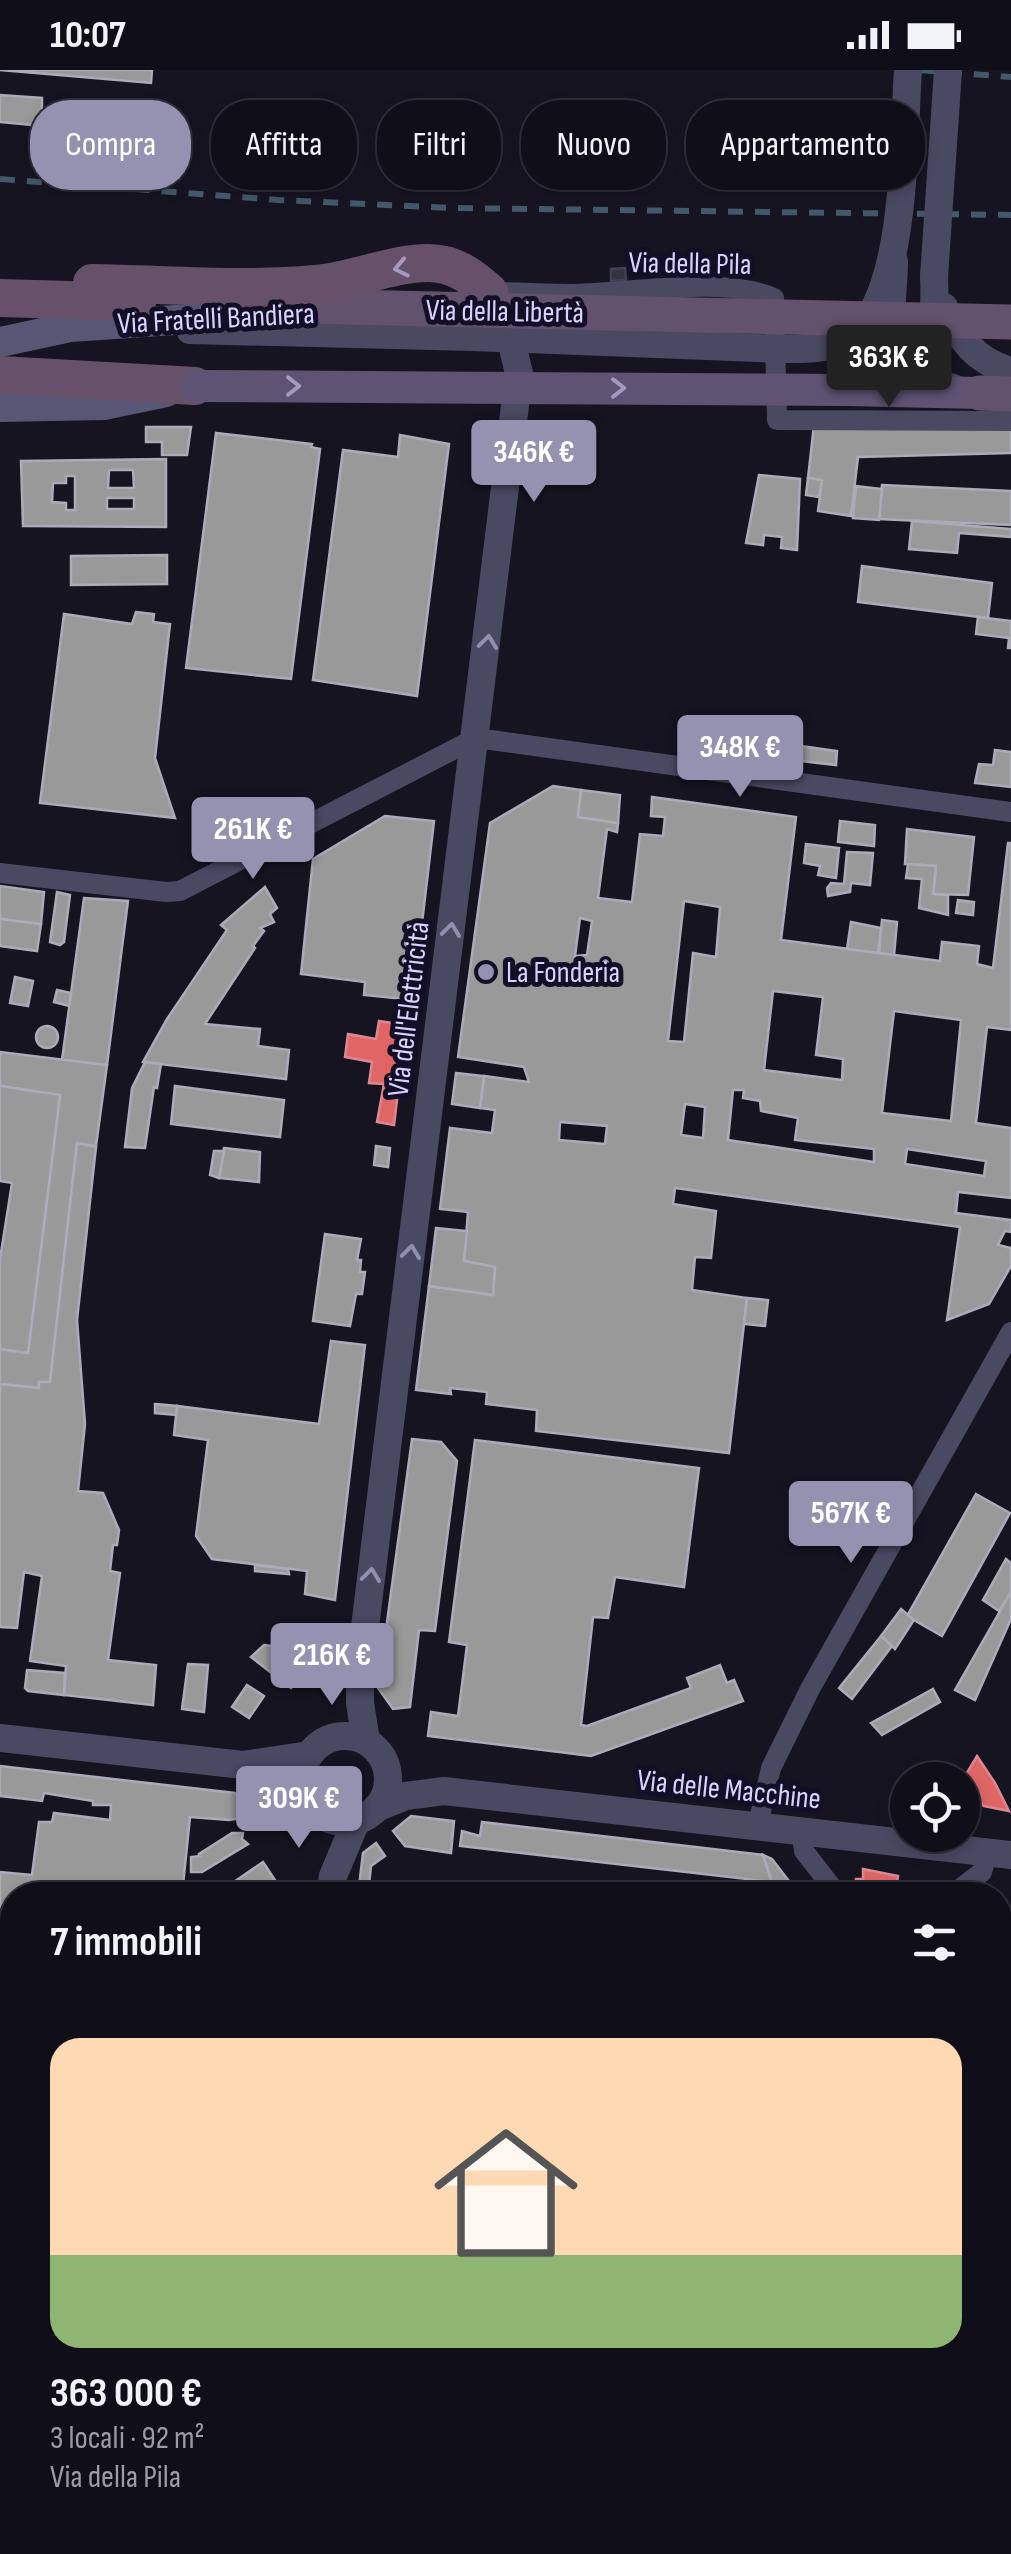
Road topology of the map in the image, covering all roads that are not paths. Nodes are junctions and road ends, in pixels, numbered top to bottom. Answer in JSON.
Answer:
{"nodes":[{"id":1,"x":908,"y":70,"type":"edge"},
{"id":2,"x":948,"y":70,"type":"edge"},
{"id":3,"x":894,"y":254,"type":"junction"},
{"id":4,"x":934,"y":277,"type":"junction"},
{"id":5,"x":489,"y":292,"type":"junction"},
{"id":6,"x":0,"y":301,"type":"edge"},
{"id":7,"x":137,"y":302,"type":"junction"},
{"id":8,"x":434,"y":309,"type":"junction"},
{"id":9,"x":242,"y":316,"type":"junction"},
{"id":10,"x":1011,"y":322,"type":"edge"},
{"id":11,"x":70,"y":327,"type":"junction"},
{"id":12,"x":473,"y":337,"type":"junction"},
{"id":13,"x":0,"y":342,"type":"edge"},
{"id":14,"x":908,"y":368,"type":"junction"},
{"id":15,"x":1011,"y":371,"type":"edge"},
{"id":16,"x":0,"y":376,"type":"edge"},
{"id":17,"x":195,"y":386,"type":"junction"},
{"id":18,"x":847,"y":390,"type":"junction"},
{"id":19,"x":0,"y":394,"type":"edge"},
{"id":20,"x":996,"y":394,"type":"edge"},
{"id":21,"x":0,"y":407,"type":"edge"},
{"id":22,"x":1011,"y":421,"type":"edge"},
{"id":23,"x":476,"y":738,"type":"junction"},
{"id":24,"x":1011,"y":812,"type":"edge"},
{"id":25,"x":0,"y":874,"type":"edge"},
{"id":26,"x":1011,"y":1332,"type":"edge"},
{"id":27,"x":0,"y":1738,"type":"edge"},
{"id":28,"x":375,"y":1752,"type":"junction"},
{"id":29,"x":309,"y":1755,"type":"junction"},
{"id":30,"x":243,"y":1766,"type":"junction"},
{"id":31,"x":302,"y":1788,"type":"junction"},
{"id":32,"x":439,"y":1790,"type":"junction"},
{"id":33,"x":319,"y":1812,"type":"junction"},
{"id":34,"x":366,"y":1814,"type":"junction"},
{"id":35,"x":758,"y":1824,"type":"junction"},
{"id":36,"x":801,"y":1830,"type":"junction"},
{"id":37,"x":999,"y":1853,"type":"edge"},
{"id":38,"x":331,"y":1882,"type":"edge"},
{"id":39,"x":334,"y":1882,"type":"edge"},
{"id":40,"x":828,"y":1882,"type":"edge"},
{"id":41,"x":969,"y":1882,"type":"edge"}],
"edges":[{"from":1,"to":3,"type":"street","bridge":true},
{"from":2,"to":4,"type":"street","bridge":true},
{"from":3,"to":12,"type":"street","bridge":true},
{"from":3,"to":14,"type":"street","bridge":true},
{"from":4,"to":14,"type":"street"},
{"from":4,"to":15,"type":"street","bridge":true},
{"from":5,"to":6,"type":"highway","one_way":true},
{"from":5,"to":22,"type":"street","name":"Via della Pila"},
{"from":23,"to":5,"type":"street","name":"Via dell'Elettricità","one_way":true},
{"from":6,"to":7,"type":"highway","name":"Via della Libertà","bridge":true},
{"from":7,"to":8,"type":"highway","name":"Via della Libertà"},
{"from":7,"to":9,"type":"street"},
{"from":8,"to":9,"type":"main road","name":"Via Fratelli Bandiera"},
{"from":8,"to":10,"type":"highway","name":"Via della Libertà","bridge":true},
{"from":9,"to":11,"type":"main road","name":"Via Fratelli Bandiera"},
{"from":9,"to":12,"type":"street"},
{"from":11,"to":12,"type":"street"},
{"from":11,"to":13,"type":"main road","name":"Via Fratelli Bandiera"},
{"from":14,"to":18,"type":"street"},
{"from":14,"to":20,"type":"street"},
{"from":16,"to":17,"type":"highway"},
{"from":17,"to":18,"type":"main road","one_way":true,"bridge":true},
{"from":17,"to":19,"type":"street"},
{"from":17,"to":21,"type":"main road"},
{"from":18,"to":20,"type":"main road"},
{"from":23,"to":24,"type":"street"},
{"from":23,"to":25,"type":"street"},
{"from":28,"to":23,"type":"street","name":"Via dell'Elettricità","one_way":true},
{"from":26,"to":35,"type":"street"},
{"from":27,"to":30,"type":"street"},
{"from":28,"to":29,"type":"street"},
{"from":28,"to":32,"type":"street","name":"Via delle Macchine"},
{"from":28,"to":34,"type":"street"},
{"from":29,"to":30,"type":"street"},
{"from":29,"to":31,"type":"street"},
{"from":30,"to":31,"type":"street"},
{"from":31,"to":33,"type":"street"},
{"from":32,"to":34,"type":"street","name":"Via delle Macchine"},
{"from":32,"to":35,"type":"street","name":"Via delle Macchine"},
{"from":33,"to":34,"type":"street"},
{"from":33,"to":38,"type":"street"},
{"from":34,"to":39,"type":"street"},
{"from":35,"to":36,"type":"street","name":"Via delle Macchine"},
{"from":36,"to":37,"type":"street","name":"Via delle Macchine"},
{"from":36,"to":40,"type":"street"},
{"from":37,"to":41,"type":"street"}]}
